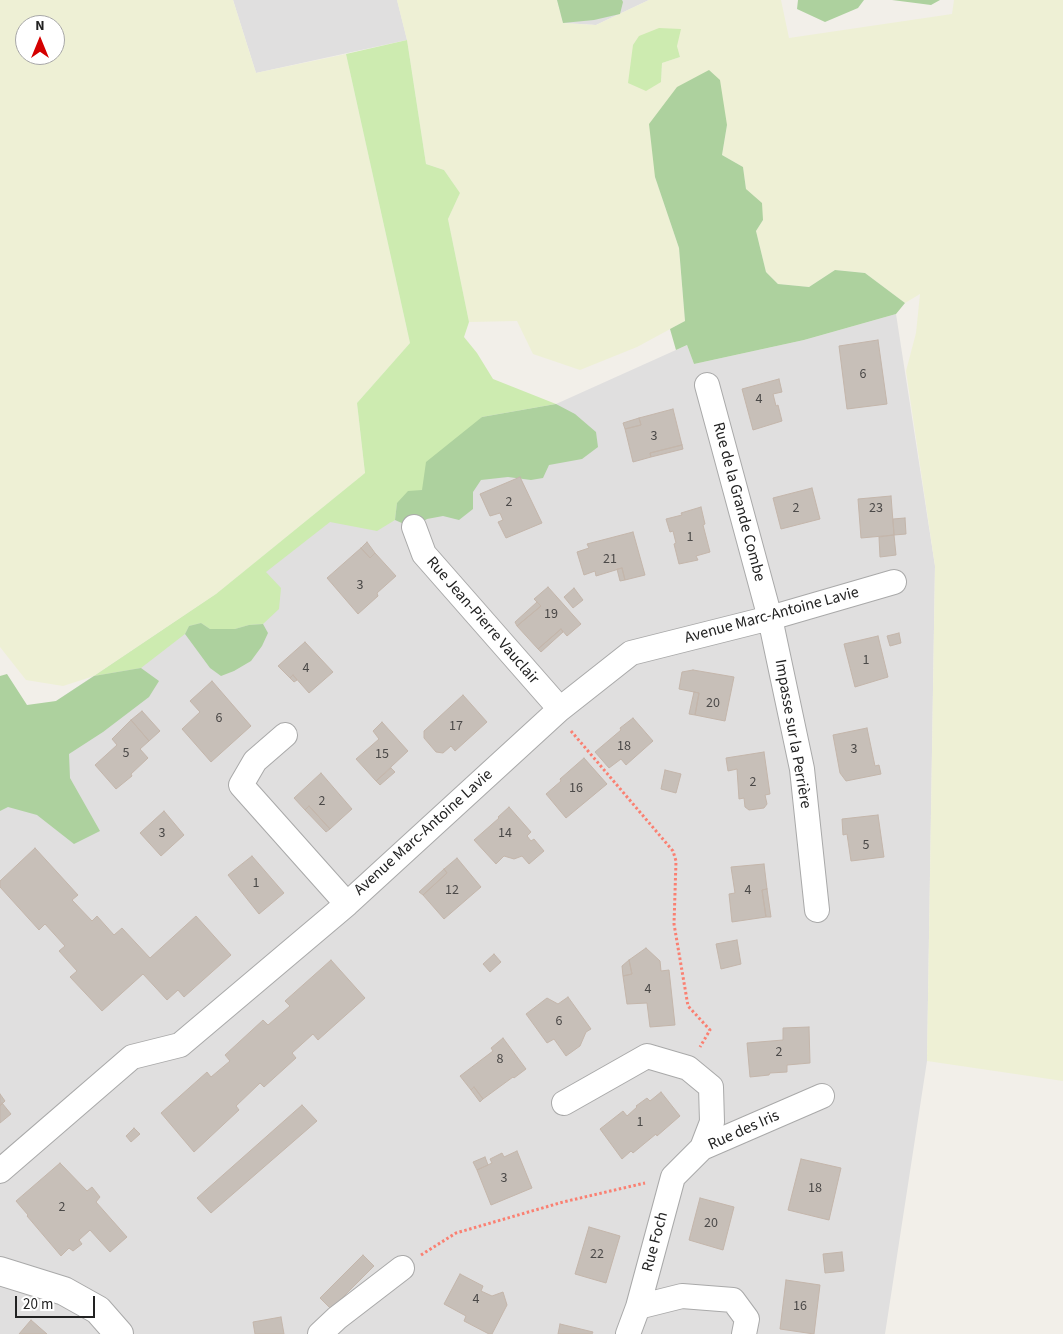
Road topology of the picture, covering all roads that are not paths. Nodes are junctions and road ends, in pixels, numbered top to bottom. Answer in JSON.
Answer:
{"nodes":[{"id":1,"x":707,"y":385,"type":"dead end"},
{"id":2,"x":414,"y":527,"type":"dead end"},
{"id":3,"x":894,"y":582,"type":"dead end"},
{"id":4,"x":770,"y":618,"type":"junction"},
{"id":5,"x":560,"y":709,"type":"junction"},
{"id":6,"x":285,"y":735,"type":"dead end"},
{"id":7,"x":347,"y":904,"type":"junction"},
{"id":8,"x":817,"y":910,"type":"dead end"},
{"id":9,"x":822,"y":1096,"type":"dead end"},
{"id":10,"x":564,"y":1103,"type":"dead end"},
{"id":11,"x":702,"y":1148,"type":"junction"},
{"id":12,"x":0,"y":1171,"type":"edge"},
{"id":13,"x":673,"y":1177,"type":"joint"},
{"id":14,"x":402,"y":1268,"type":"road end"},
{"id":15,"x":0,"y":1271,"type":"edge"},
{"id":16,"x":638,"y":1307,"type":"junction"},
{"id":17,"x":118,"y":1334,"type":"edge"},
{"id":18,"x":320,"y":1334,"type":"edge"},
{"id":19,"x":628,"y":1334,"type":"edge"},
{"id":20,"x":744,"y":1334,"type":"edge"}],
"edges":[{"from":1,"to":4,"type":"street","name":"Rue de la Grande Combe"},
{"from":2,"to":5,"type":"street","name":"Rue Jean-Pierre Vauclair"},
{"from":3,"to":4,"type":"street","name":"Avenue Marc-Antoine Lavie"},
{"from":4,"to":5,"type":"street","name":"Avenue Marc-Antoine Lavie"},
{"from":4,"to":8,"type":"street","name":"Impasse sur la Perrière"},
{"from":5,"to":7,"type":"street","name":"Avenue Marc-Antoine Lavie"},
{"from":6,"to":7,"type":"street"},
{"from":7,"to":12,"type":"street","name":"Avenue Marc-Antoine Lavie"},
{"from":9,"to":11,"type":"street","name":"Rue des Iris"},
{"from":10,"to":11,"type":"street"},
{"from":11,"to":13,"type":"street","name":"Rue des Iris"},
{"from":13,"to":16,"type":"street","name":"Rue Foch"},
{"from":14,"to":18,"type":"street"},
{"from":15,"to":17,"type":"street"},
{"from":16,"to":19,"type":"street","name":"Rue Foch"},
{"from":16,"to":20,"type":"street"}]}
